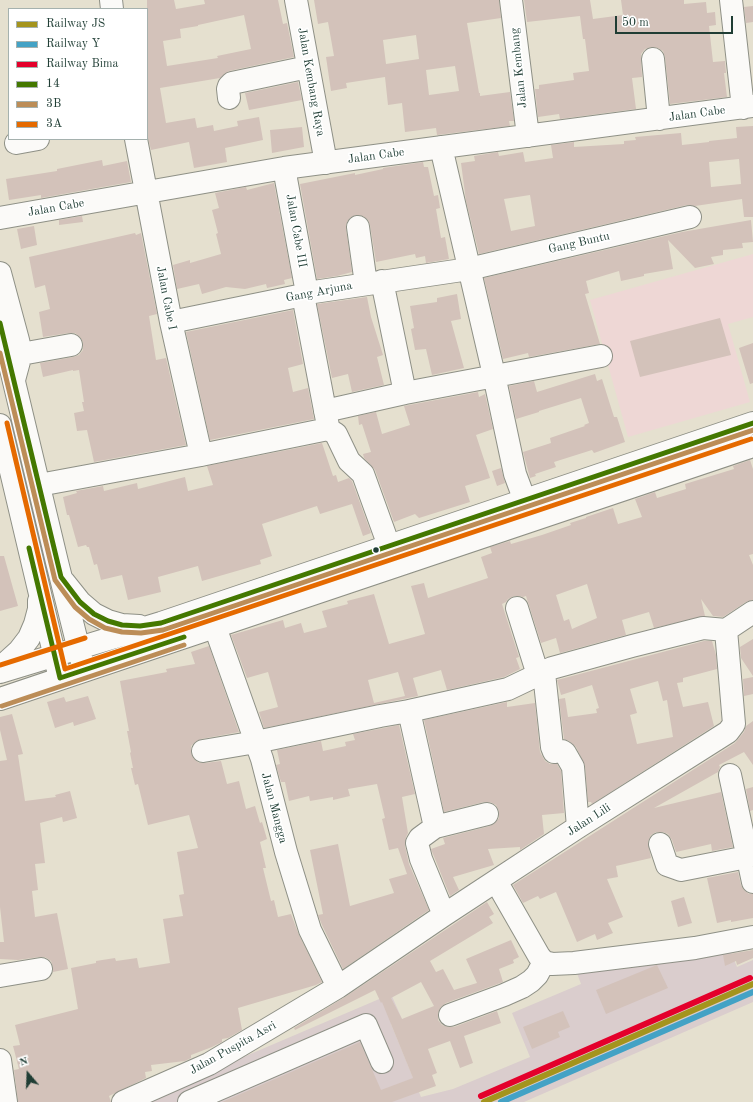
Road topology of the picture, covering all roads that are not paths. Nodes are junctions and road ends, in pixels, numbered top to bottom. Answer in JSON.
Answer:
{"nodes":[{"id":1,"x":296,"y":0,"type":"edge"},
{"id":2,"x":512,"y":0,"type":"edge"},
{"id":3,"x":731,"y":0,"type":"edge"},
{"id":4,"x":745,"y":45,"type":"edge"},
{"id":5,"x":653,"y":59,"type":"dead end"},
{"id":6,"x":308,"y":67,"type":"junction"},
{"id":7,"x":230,"y":98,"type":"dead end"},
{"id":8,"x":748,"y":107,"type":"edge"},
{"id":9,"x":659,"y":119,"type":"junction"},
{"id":10,"x":528,"y":136,"type":"junction"},
{"id":11,"x":32,"y":140,"type":"edge"},
{"id":12,"x":136,"y":140,"type":"edge"},
{"id":13,"x":16,"y":143,"type":"dead end"},
{"id":14,"x":441,"y":147,"type":"junction"},
{"id":15,"x":326,"y":163,"type":"junction"},
{"id":16,"x":284,"y":168,"type":"junction"},
{"id":17,"x":146,"y":192,"type":"junction"},
{"id":18,"x":690,"y":217,"type":"dead end"},
{"id":19,"x":0,"y":218,"type":"edge"},
{"id":20,"x":358,"y":228,"type":"dead end"},
{"id":21,"x":468,"y":269,"type":"junction"},
{"id":22,"x":0,"y":273,"type":"edge"},
{"id":23,"x":374,"y":283,"type":"junction"},
{"id":24,"x":305,"y":294,"type":"junction"},
{"id":25,"x":171,"y":322,"type":"junction"},
{"id":26,"x":0,"y":323,"type":"edge"},
{"id":27,"x":71,"y":345,"type":"dead end"},
{"id":28,"x":21,"y":354,"type":"junction"},
{"id":29,"x":601,"y":356,"type":"dead end"},
{"id":30,"x":494,"y":375,"type":"junction"},
{"id":31,"x":14,"y":380,"type":"junction"},
{"id":32,"x":405,"y":393,"type":"junction"},
{"id":33,"x":22,"y":416,"type":"junction"},
{"id":34,"x":326,"y":420,"type":"junction"},
{"id":35,"x":0,"y":422,"type":"edge"},
{"id":36,"x":753,"y":423,"type":"edge"},
{"id":37,"x":0,"y":426,"type":"edge"},
{"id":38,"x":753,"y":446,"type":"edge"},
{"id":39,"x":201,"y":455,"type":"junction"},
{"id":40,"x":38,"y":485,"type":"junction"},
{"id":41,"x":525,"y":501,"type":"junction"},
{"id":42,"x":389,"y":546,"type":"junction"},
{"id":43,"x":61,"y":578,"type":"junction"},
{"id":44,"x":39,"y":592,"type":"junction"},
{"id":45,"x":517,"y":608,"type":"dead end"},
{"id":46,"x":753,"y":612,"type":"edge"},
{"id":47,"x":152,"y":625,"type":"junction"},
{"id":48,"x":215,"y":627,"type":"junction"},
{"id":49,"x":726,"y":630,"type":"junction"},
{"id":50,"x":78,"y":648,"type":"junction"},
{"id":51,"x":54,"y":655,"type":"junction"},
{"id":52,"x":0,"y":668,"type":"edge"},
{"id":53,"x":84,"y":670,"type":"junction"},
{"id":54,"x":0,"y":672,"type":"edge"},
{"id":55,"x":541,"y":674,"type":"junction"},
{"id":56,"x":60,"y":678,"type":"junction"},
{"id":57,"x":0,"y":699,"type":"edge"},
{"id":58,"x":409,"y":711,"type":"junction"},
{"id":59,"x":256,"y":742,"type":"junction"},
{"id":60,"x":203,"y":751,"type":"dead end"},
{"id":61,"x":730,"y":775,"type":"dead end"},
{"id":62,"x":487,"y":814,"type":"dead end"},
{"id":63,"x":434,"y":827,"type":"junction"},
{"id":64,"x":578,"y":827,"type":"junction"},
{"id":65,"x":660,"y":844,"type":"dead end"},
{"id":66,"x":751,"y":872,"type":"edge"},
{"id":67,"x":496,"y":882,"type":"junction"},
{"id":68,"x":444,"y":915,"type":"junction"},
{"id":69,"x":753,"y":937,"type":"edge"},
{"id":70,"x":544,"y":962,"type":"junction"},
{"id":71,"x":41,"y":969,"type":"dead end"},
{"id":72,"x":0,"y":976,"type":"edge"},
{"id":73,"x":338,"y":987,"type":"junction"},
{"id":74,"x":450,"y":1015,"type":"dead end"},
{"id":75,"x":0,"y":1060,"type":"edge"},
{"id":76,"x":382,"y":1062,"type":"dead end"},
{"id":77,"x":6,"y":1102,"type":"edge"},
{"id":78,"x":123,"y":1102,"type":"edge"},
{"id":79,"x":189,"y":1102,"type":"edge"}],
"edges":[{"from":1,"to":6,"type":"main road","name":"Jalan Kembang Raya"},
{"from":2,"to":10,"type":"main road","name":"Jalan Kembang"},
{"from":3,"to":4,"type":"main road"},
{"from":4,"to":8,"type":"main road"},
{"from":5,"to":9,"type":"main road"},
{"from":6,"to":7,"type":"main road"},
{"from":6,"to":15,"type":"main road","name":"Jalan Kembang Raya"},
{"from":8,"to":9,"type":"main road","name":"Jalan Cabe"},
{"from":9,"to":10,"type":"main road","name":"Jalan Cabe"},
{"from":10,"to":14,"type":"main road","name":"Jalan Cabe"},
{"from":11,"to":13,"type":"main road"},
{"from":12,"to":17,"type":"main road","name":"Jalan Cabe I"},
{"from":14,"to":15,"type":"main road","name":"Jalan Cabe"},
{"from":14,"to":21,"type":"main road"},
{"from":15,"to":16,"type":"main road","name":"Jalan Cabe"},
{"from":16,"to":17,"type":"main road","name":"Jalan Cabe"},
{"from":16,"to":24,"type":"main road","name":"Jalan Cabe III"},
{"from":17,"to":19,"type":"main road","name":"Jalan Cabe"},
{"from":17,"to":25,"type":"main road","name":"Jalan Cabe I"},
{"from":18,"to":21,"type":"main road","name":"Gang Buntu"},
{"from":20,"to":23,"type":"main road"},
{"from":21,"to":23,"type":"main road","name":"Gang Arjuna"},
{"from":21,"to":30,"type":"main road"},
{"from":22,"to":28,"type":"main road"},
{"from":23,"to":24,"type":"main road","name":"Gang Arjuna"},
{"from":23,"to":32,"type":"main road"},
{"from":24,"to":25,"type":"main road","name":"Gang Arjuna"},
{"from":24,"to":34,"type":"main road","name":"Jalan Cabe III"},
{"from":25,"to":39,"type":"main road","name":"Jalan Cabe I"},
{"from":26,"to":31,"type":"main road"},
{"from":27,"to":28,"type":"main road"},
{"from":28,"to":31,"type":"main road"},
{"from":29,"to":30,"type":"main road"},
{"from":30,"to":32,"type":"main road"},
{"from":30,"to":41,"type":"main road"},
{"from":31,"to":33,"type":"main road"},
{"from":32,"to":34,"type":"main road"},
{"from":33,"to":35,"type":"main road"},
{"from":33,"to":40,"type":"main road"},
{"from":34,"to":39,"type":"main road"},
{"from":34,"to":42,"type":"main road"},
{"from":36,"to":41,"type":"main road"},
{"from":37,"to":44,"type":"main road"},
{"from":38,"to":48,"type":"main road"},
{"from":39,"to":40,"type":"main road"},
{"from":40,"to":43,"type":"main road"},
{"from":41,"to":42,"type":"main road"},
{"from":42,"to":47,"type":"main road"},
{"from":43,"to":47,"type":"main road"},
{"from":43,"to":50,"type":"main road"},
{"from":44,"to":51,"type":"main road"},
{"from":44,"to":52,"type":"main road"},
{"from":45,"to":55,"type":"main road"},
{"from":46,"to":49,"type":"main road"},
{"from":47,"to":50,"type":"main road"},
{"from":48,"to":53,"type":"main road"},
{"from":48,"to":59,"type":"main road","name":"Jalan Mangga"},
{"from":49,"to":55,"type":"main road"},
{"from":49,"to":64,"type":"main road","name":"Jalan Lili"},
{"from":50,"to":51,"type":"main road"},
{"from":50,"to":53,"type":"main road"},
{"from":51,"to":54,"type":"main road"},
{"from":51,"to":56,"type":"main road"},
{"from":53,"to":56,"type":"main road"},
{"from":55,"to":58,"type":"main road"},
{"from":55,"to":64,"type":"main road"},
{"from":56,"to":57,"type":"main road"},
{"from":58,"to":59,"type":"main road"},
{"from":58,"to":63,"type":"main road"},
{"from":59,"to":60,"type":"main road"},
{"from":59,"to":73,"type":"main road","name":"Jalan Mangga"},
{"from":61,"to":66,"type":"main road"},
{"from":62,"to":63,"type":"main road"},
{"from":63,"to":68,"type":"main road"},
{"from":64,"to":67,"type":"main road","name":"Jalan Lili"},
{"from":65,"to":66,"type":"main road"},
{"from":67,"to":68,"type":"main road","name":"Jalan Lili"},
{"from":67,"to":70,"type":"main road"},
{"from":68,"to":73,"type":"main road","name":"Jalan Lili"},
{"from":69,"to":70,"type":"main road"},
{"from":70,"to":74,"type":"main road"},
{"from":71,"to":72,"type":"main road"},
{"from":73,"to":78,"type":"main road","name":"Jalan Puspita Asri"},
{"from":75,"to":77,"type":"main road"},
{"from":76,"to":79,"type":"main road"}]}
